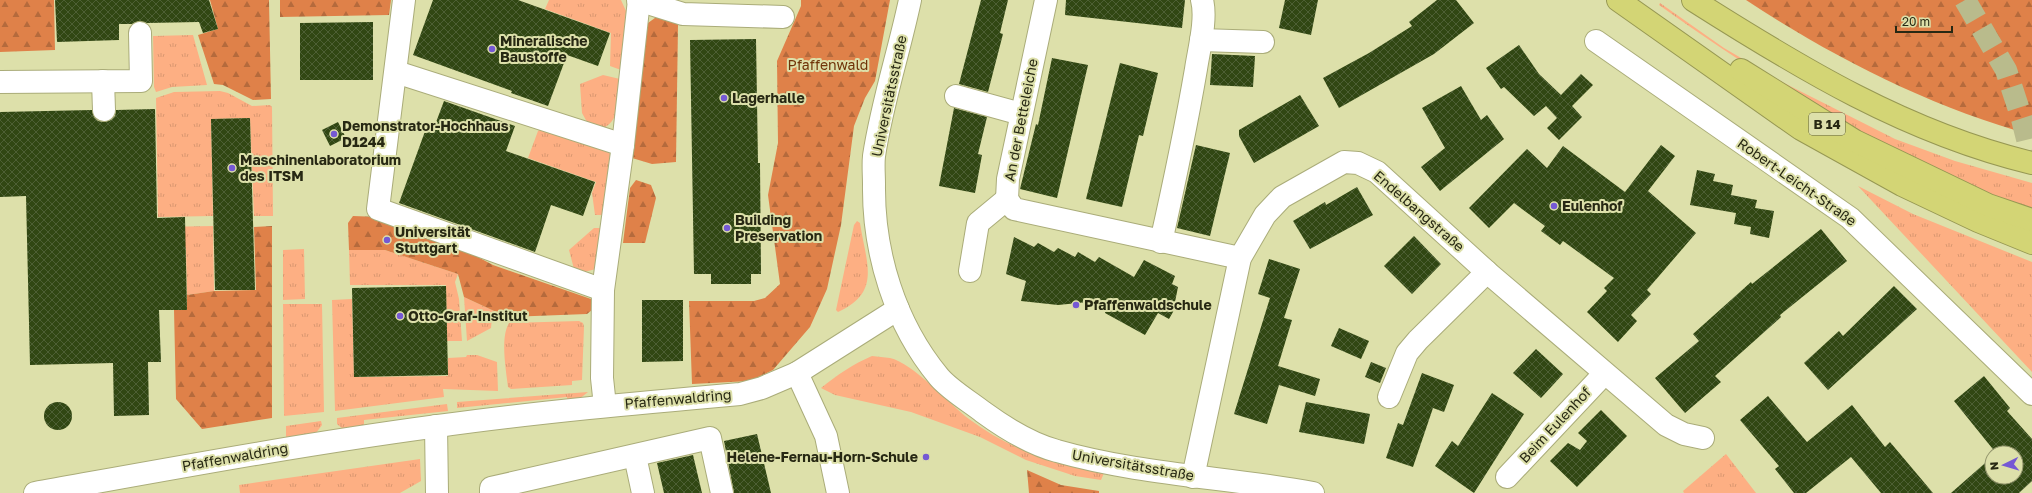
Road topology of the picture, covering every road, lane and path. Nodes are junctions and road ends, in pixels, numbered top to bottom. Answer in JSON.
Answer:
{"nodes":[{"id":1,"x":404,"y":0,"type":"edge"},
{"id":2,"x":638,"y":0,"type":"edge"},
{"id":3,"x":910,"y":0,"type":"edge"},
{"id":4,"x":1046,"y":0,"type":"edge"},
{"id":5,"x":1202,"y":0,"type":"edge"},
{"id":6,"x":1618,"y":0,"type":"edge"},
{"id":7,"x":1638,"y":0,"type":"edge"},
{"id":8,"x":1693,"y":0,"type":"edge"},
{"id":9,"x":783,"y":17,"type":"dead end"},
{"id":10,"x":140,"y":33,"type":"dead end"},
{"id":11,"x":1201,"y":40,"type":"junction"},
{"id":12,"x":1596,"y":40,"type":"dead end"},
{"id":13,"x":1263,"y":42,"type":"dead end"},
{"id":14,"x":396,"y":72,"type":"junction"},
{"id":15,"x":103,"y":81,"type":"junction"},
{"id":16,"x":0,"y":82,"type":"edge"},
{"id":17,"x":956,"y":96,"type":"dead end"},
{"id":18,"x":104,"y":110,"type":"dead end"},
{"id":19,"x":1021,"y":114,"type":"junction"},
{"id":20,"x":623,"y":145,"type":"junction"},
{"id":21,"x":2032,"y":163,"type":"edge"},
{"id":22,"x":1007,"y":199,"type":"junction"},
{"id":23,"x":2032,"y":220,"type":"edge"},
{"id":24,"x":1161,"y":242,"type":"junction"},
{"id":25,"x":2032,"y":243,"type":"edge"},
{"id":26,"x":1240,"y":258,"type":"junction"},
{"id":27,"x":970,"y":271,"type":"dead end"},
{"id":28,"x":1487,"y":272,"type":"junction"},
{"id":29,"x":602,"y":290,"type":"junction"},
{"id":30,"x":898,"y":309,"type":"junction"},
{"id":31,"x":797,"y":373,"type":"junction"},
{"id":32,"x":1604,"y":374,"type":"junction"},
{"id":33,"x":2032,"y":394,"type":"edge"},
{"id":34,"x":1389,"y":397,"type":"dead end"},
{"id":35,"x":604,"y":406,"type":"junction"},
{"id":36,"x":436,"y":426,"type":"junction"},
{"id":37,"x":1703,"y":438,"type":"dead end"},
{"id":38,"x":635,"y":456,"type":"junction"},
{"id":39,"x":1194,"y":477,"type":"junction"},
{"id":40,"x":1507,"y":477,"type":"dead end"},
{"id":41,"x":1230,"y":487,"type":"edge"},
{"id":42,"x":35,"y":493,"type":"edge"},
{"id":43,"x":437,"y":493,"type":"edge"},
{"id":44,"x":491,"y":493,"type":"edge"},
{"id":45,"x":643,"y":493,"type":"edge"},
{"id":46,"x":722,"y":493,"type":"edge"},
{"id":47,"x":838,"y":493,"type":"edge"},
{"id":48,"x":1314,"y":493,"type":"edge"}],
"edges":[{"from":1,"to":14,"type":"street"},
{"from":2,"to":9,"type":"street"},
{"from":2,"to":20,"type":"street"},
{"from":3,"to":30,"type":"street","name":"Universitätsstraße"},
{"from":4,"to":19,"type":"street","name":"An der Betteleiche"},
{"from":5,"to":11,"type":"street"},
{"from":6,"to":25,"type":"highway","number":"B 14"},
{"from":7,"to":23,"type":"highway","number":"B 14"},
{"from":8,"to":21,"type":"highway","number":"B 14"},
{"from":10,"to":15,"type":"street"},
{"from":11,"to":13,"type":"street"},
{"from":11,"to":24,"type":"street"},
{"from":12,"to":33,"type":"street","name":"Robert-Leicht-Straße"},
{"from":14,"to":20,"type":"street"},
{"from":14,"to":29,"type":"street"},
{"from":15,"to":16,"type":"street"},
{"from":15,"to":18,"type":"street"},
{"from":17,"to":19,"type":"street"},
{"from":19,"to":22,"type":"street","name":"An der Betteleiche"},
{"from":20,"to":29,"type":"street"},
{"from":22,"to":24,"type":"street","name":"An der Betteleiche"},
{"from":22,"to":27,"type":"street"},
{"from":24,"to":26,"type":"street","name":"An der Betteleiche"},
{"from":26,"to":28,"type":"street","name":"Endelbangstraße"},
{"from":26,"to":39,"type":"street","name":"Endelbangstraße"},
{"from":28,"to":32,"type":"street","name":"Endelbangstraße"},
{"from":28,"to":34,"type":"street"},
{"from":29,"to":35,"type":"street"},
{"from":30,"to":31,"type":"street","name":"Pfaffenwaldring"},
{"from":30,"to":39,"type":"street","name":"Universitätsstraße"},
{"from":31,"to":35,"type":"street","name":"Pfaffenwaldring"},
{"from":31,"to":47,"type":"street"},
{"from":32,"to":37,"type":"street","name":"Endelbangstraße"},
{"from":32,"to":40,"type":"street","name":"Beim Eulenhof"},
{"from":35,"to":36,"type":"street","name":"Pfaffenwaldring"},
{"from":36,"to":42,"type":"street","name":"Pfaffenwaldring"},
{"from":36,"to":43,"type":"street"},
{"from":38,"to":44,"type":"street"},
{"from":38,"to":45,"type":"street"},
{"from":38,"to":46,"type":"street"},
{"from":39,"to":41,"type":"street","name":"Universitätsstraße"},
{"from":41,"to":48,"type":"street","name":"Universitätsstraße"}]}
